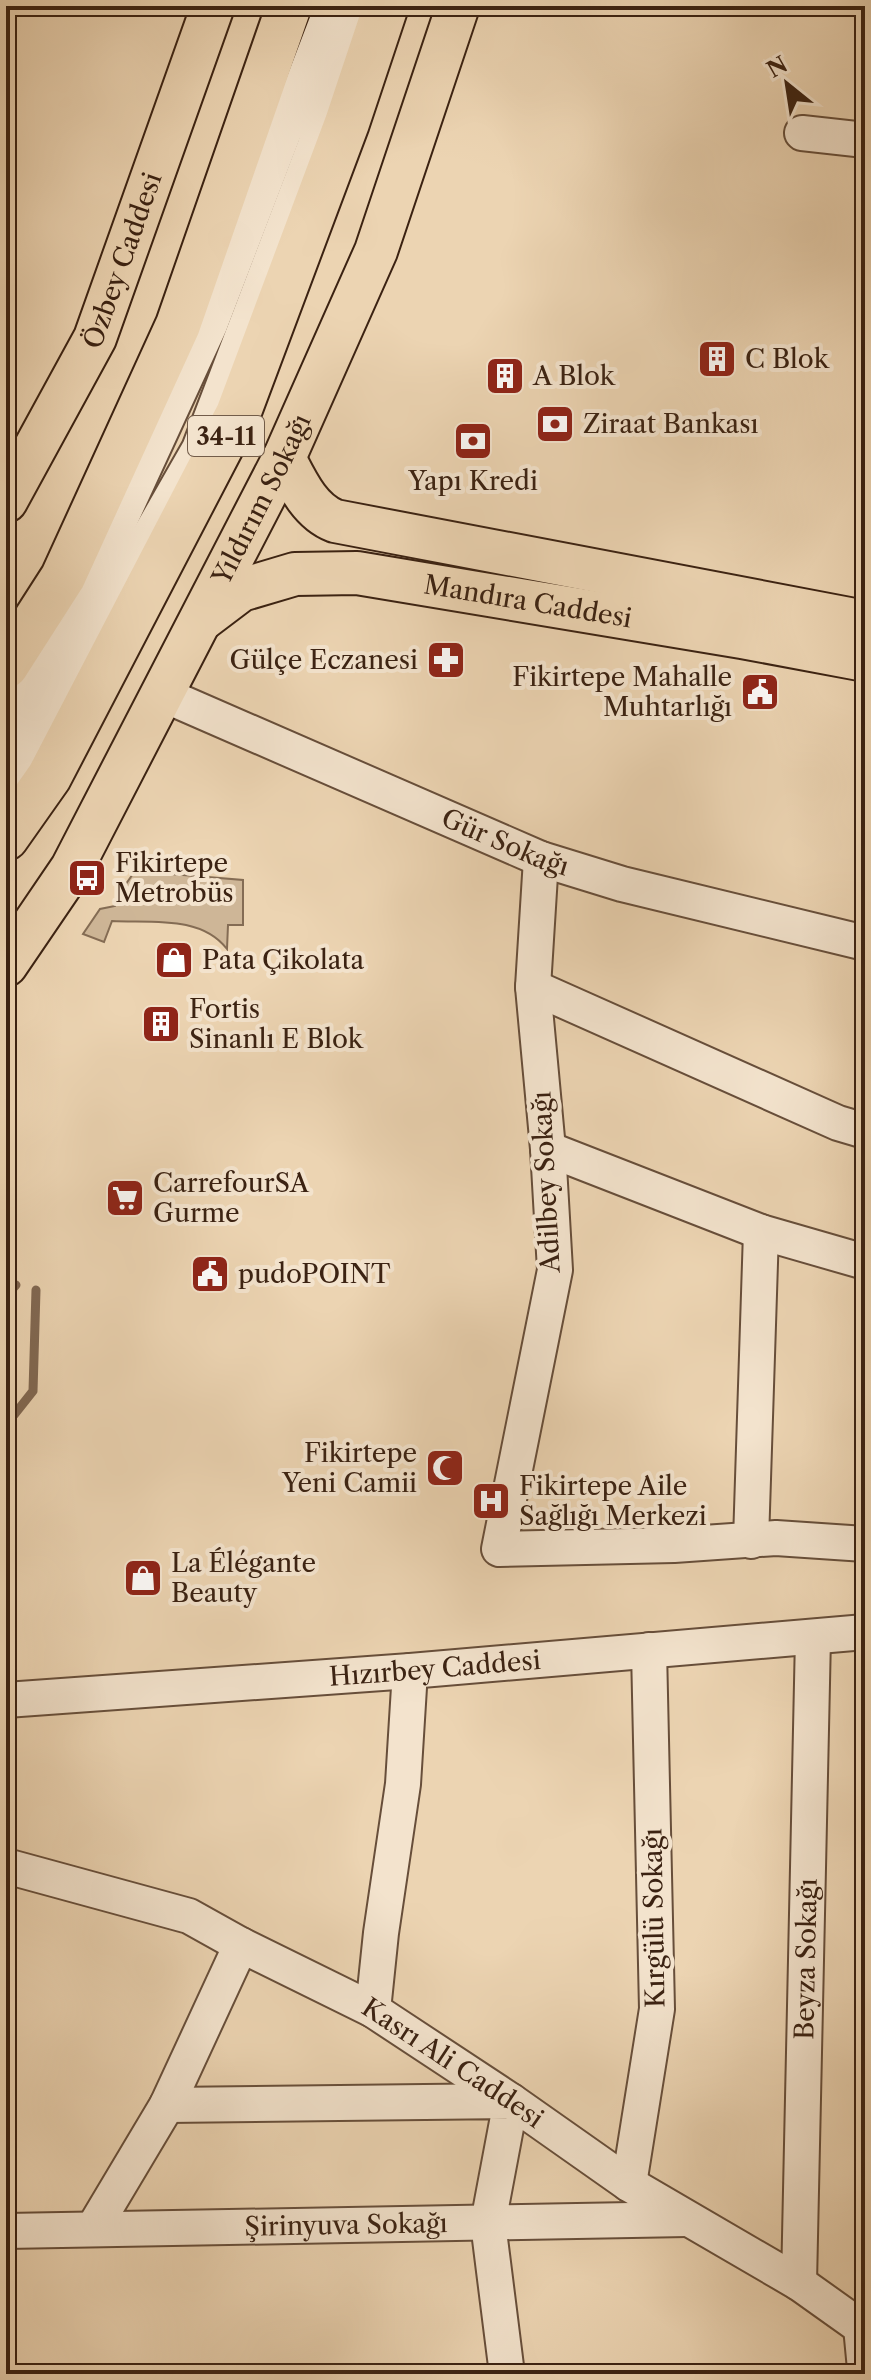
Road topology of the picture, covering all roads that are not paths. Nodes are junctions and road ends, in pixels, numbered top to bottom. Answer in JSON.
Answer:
{"nodes":[{"id":1,"x":213,"y":6,"type":"edge"},
{"id":2,"x":289,"y":6,"type":"edge"},
{"id":3,"x":332,"y":6,"type":"edge"},
{"id":4,"x":353,"y":6,"type":"edge"},
{"id":5,"x":386,"y":6,"type":"edge"},
{"id":6,"x":417,"y":6,"type":"edge"},
{"id":7,"x":458,"y":6,"type":"edge"},
{"id":8,"x":802,"y":133,"type":"dead end"},
{"id":9,"x":865,"y":140,"type":"edge"},
{"id":10,"x":238,"y":414,"type":"junction"},
{"id":11,"x":284,"y":458,"type":"junction"},
{"id":12,"x":11,"y":480,"type":"edge"},
{"id":13,"x":200,"y":621,"type":"junction"},
{"id":14,"x":865,"y":622,"type":"edge"},
{"id":15,"x":865,"y":660,"type":"edge"},
{"id":16,"x":6,"y":666,"type":"edge"},
{"id":17,"x":162,"y":694,"type":"junction"},
{"id":18,"x":6,"y":722,"type":"edge"},
{"id":19,"x":6,"y":786,"type":"edge"},
{"id":20,"x":6,"y":838,"type":"edge"},
{"id":21,"x":541,"y":859,"type":"junction"},
{"id":22,"x":865,"y":943,"type":"edge"},
{"id":23,"x":6,"y":965,"type":"edge"},
{"id":24,"x":533,"y":987,"type":"junction"},
{"id":25,"x":865,"y":1131,"type":"edge"},
{"id":26,"x":548,"y":1149,"type":"junction"},
{"id":27,"x":761,"y":1232,"type":"junction"},
{"id":28,"x":865,"y":1262,"type":"edge"},
{"id":29,"x":751,"y":1541,"type":"junction"},
{"id":30,"x":865,"y":1544,"type":"edge"},
{"id":31,"x":865,"y":1632,"type":"edge"},
{"id":32,"x":813,"y":1637,"type":"junction"},
{"id":33,"x":649,"y":1650,"type":"junction"},
{"id":34,"x":410,"y":1671,"type":"junction"},
{"id":35,"x":6,"y":1700,"type":"edge"},
{"id":36,"x":6,"y":1866,"type":"edge"},
{"id":37,"x":241,"y":1945,"type":"junction"},
{"id":38,"x":373,"y":2010,"type":"junction"},
{"id":39,"x":511,"y":2101,"type":"junction"},
{"id":40,"x":167,"y":2105,"type":"junction"},
{"id":41,"x":629,"y":2184,"type":"junction"},
{"id":42,"x":687,"y":2219,"type":"junction"},
{"id":43,"x":488,"y":2223,"type":"junction"},
{"id":44,"x":93,"y":2229,"type":"junction"},
{"id":45,"x":6,"y":2231,"type":"edge"},
{"id":46,"x":799,"y":2283,"type":"junction"},
{"id":47,"x":863,"y":2328,"type":"edge"},
{"id":48,"x":865,"y":2369,"type":"edge"},
{"id":49,"x":507,"y":2374,"type":"edge"}],
"edges":[{"from":1,"to":12,"type":"main road","name":"Özbey Caddesi"},
{"from":2,"to":16,"type":"highway"},
{"from":3,"to":18,"type":"street"},
{"from":4,"to":19,"type":"street"},
{"from":5,"to":10,"type":"highway","number":"34-11"},
{"from":6,"to":10,"type":"highway"},
{"from":7,"to":11,"type":"main road","name":"Yıldırım Sokağı"},
{"from":8,"to":9,"type":"street"},
{"from":10,"to":20,"type":"highway","number":"34-11"},
{"from":11,"to":13,"type":"main road","name":"Yıldırım Sokağı"},
{"from":11,"to":14,"type":"main road","name":"Mandıra Caddesi"},
{"from":13,"to":15,"type":"main road","name":"Mandıra Caddesi"},
{"from":13,"to":17,"type":"main road","name":"Yıldırım Sokağı"},
{"from":17,"to":21,"type":"street","name":"Gür Sokağı"},
{"from":17,"to":23,"type":"main road","name":"Yıldırım Sokağı"},
{"from":21,"to":22,"type":"street","name":"Gür Sokağı"},
{"from":21,"to":24,"type":"street","name":"Adilbey Sokağı"},
{"from":24,"to":25,"type":"street"},
{"from":24,"to":26,"type":"street","name":"Adilbey Sokağı"},
{"from":26,"to":27,"type":"street"},
{"from":26,"to":29,"type":"street","name":"Adilbey Sokağı"},
{"from":27,"to":28,"type":"street"},
{"from":27,"to":29,"type":"street"},
{"from":29,"to":30,"type":"street"},
{"from":31,"to":32,"type":"street","name":"Hızırbey Caddesi"},
{"from":32,"to":33,"type":"street","name":"Hızırbey Caddesi"},
{"from":32,"to":46,"type":"street","name":"Beyza Sokağı"},
{"from":33,"to":34,"type":"street","name":"Hızırbey Caddesi"},
{"from":33,"to":41,"type":"street","name":"Kırgülü Sokağı"},
{"from":34,"to":35,"type":"street","name":"Hızırbey Caddesi"},
{"from":34,"to":38,"type":"street"},
{"from":36,"to":37,"type":"street","name":"Kasrı Ali Caddesi"},
{"from":37,"to":38,"type":"street","name":"Kasrı Ali Caddesi"},
{"from":37,"to":40,"type":"street"},
{"from":38,"to":39,"type":"street","name":"Kasrı Ali Caddesi"},
{"from":39,"to":40,"type":"street"},
{"from":39,"to":41,"type":"street","name":"Kasrı Ali Caddesi"},
{"from":39,"to":43,"type":"street"},
{"from":40,"to":44,"type":"street"},
{"from":41,"to":42,"type":"street","name":"Kasrı Ali Caddesi"},
{"from":42,"to":43,"type":"street","name":"Şirinyuva Sokağı"},
{"from":42,"to":46,"type":"street","name":"Kasrı Ali Caddesi"},
{"from":43,"to":44,"type":"street","name":"Şirinyuva Sokağı"},
{"from":43,"to":49,"type":"street"},
{"from":44,"to":45,"type":"street","name":"Şirinyuva Sokağı"},
{"from":46,"to":47,"type":"street","name":"Kasrı Ali Caddesi"},
{"from":47,"to":48,"type":"street"}]}
